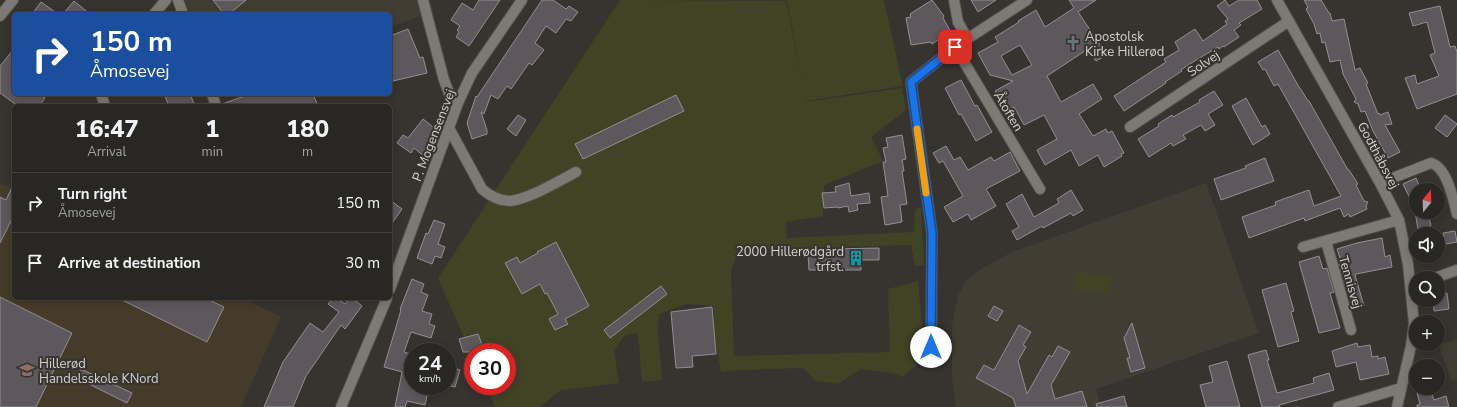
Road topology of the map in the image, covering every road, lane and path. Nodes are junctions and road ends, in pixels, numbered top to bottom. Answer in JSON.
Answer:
{"nodes":[{"id":1,"x":13,"y":0,"type":"edge"},
{"id":2,"x":166,"y":0,"type":"edge"},
{"id":3,"x":178,"y":0,"type":"edge"},
{"id":4,"x":423,"y":0,"type":"edge"},
{"id":5,"x":522,"y":0,"type":"edge"},
{"id":6,"x":954,"y":0,"type":"edge"},
{"id":7,"x":1027,"y":0,"type":"edge"},
{"id":8,"x":1278,"y":0,"type":"edge"},
{"id":9,"x":156,"y":12,"type":"edge"},
{"id":10,"x":182,"y":12,"type":"edge"},
{"id":11,"x":0,"y":16,"type":"edge"},
{"id":12,"x":1289,"y":21,"type":"junction"},
{"id":13,"x":967,"y":38,"type":"junction"},
{"id":14,"x":955,"y":47,"type":"junction"},
{"id":15,"x":458,"y":103,"type":"junction"},
{"id":16,"x":1130,"y":126,"type":"dead end"},
{"id":17,"x":449,"y":128,"type":"junction"},
{"id":18,"x":576,"y":172,"type":"dead end"},
{"id":19,"x":1380,"y":182,"type":"junction"},
{"id":20,"x":1040,"y":189,"type":"dead end"},
{"id":21,"x":1457,"y":214,"type":"edge"},
{"id":22,"x":1399,"y":220,"type":"junction"},
{"id":23,"x":1326,"y":241,"type":"junction"},
{"id":24,"x":1303,"y":247,"type":"dead end"},
{"id":25,"x":1457,"y":270,"type":"edge"},
{"id":26,"x":1411,"y":271,"type":"edge"},
{"id":27,"x":1445,"y":274,"type":"edge"},
{"id":28,"x":392,"y":284,"type":"edge"},
{"id":29,"x":386,"y":300,"type":"edge"},
{"id":30,"x":1414,"y":307,"type":"edge"},
{"id":31,"x":1352,"y":330,"type":"dead end"},
{"id":32,"x":931,"y":362,"type":"dead end"},
{"id":33,"x":1401,"y":388,"type":"junction"},
{"id":34,"x":341,"y":407,"type":"edge"},
{"id":35,"x":1338,"y":407,"type":"edge"},
{"id":36,"x":1397,"y":407,"type":"edge"}],
"edges":[{"from":1,"to":11,"type":"street"},
{"from":2,"to":9,"type":"street"},
{"from":3,"to":10,"type":"street"},
{"from":4,"to":15,"type":"street"},
{"from":5,"to":15,"type":"street","name":"P. Mogensensvej"},
{"from":6,"to":13,"type":"street"},
{"from":7,"to":13,"type":"street"},
{"from":8,"to":12,"type":"street","name":"Godthåbsvej"},
{"from":12,"to":16,"type":"street","name":"Solvej"},
{"from":12,"to":19,"type":"street","name":"Godthåbsvej"},
{"from":13,"to":14,"type":"street"},
{"from":14,"to":20,"type":"street","name":"Åtoften"},
{"from":14,"to":32,"type":"street"},
{"from":15,"to":17,"type":"street","name":"P. Mogensensvej"},
{"from":17,"to":18,"type":"street"},
{"from":17,"to":28,"type":"street","name":"P. Mogensensvej"},
{"from":19,"to":21,"type":"street"},
{"from":19,"to":22,"type":"street","name":"Godthåbsvej"},
{"from":22,"to":23,"type":"street","name":"Tennisvej"},
{"from":22,"to":26,"type":"street","name":"Godthåbsvej"},
{"from":23,"to":24,"type":"street","name":"Tennisvej"},
{"from":23,"to":31,"type":"street","name":"Tennisvej"},
{"from":25,"to":27,"type":"street"},
{"from":29,"to":34,"type":"street"},
{"from":30,"to":33,"type":"street","name":"Godthåbsvej"},
{"from":33,"to":35,"type":"street"},
{"from":33,"to":36,"type":"street","name":"Godthåbsvej"}]}
